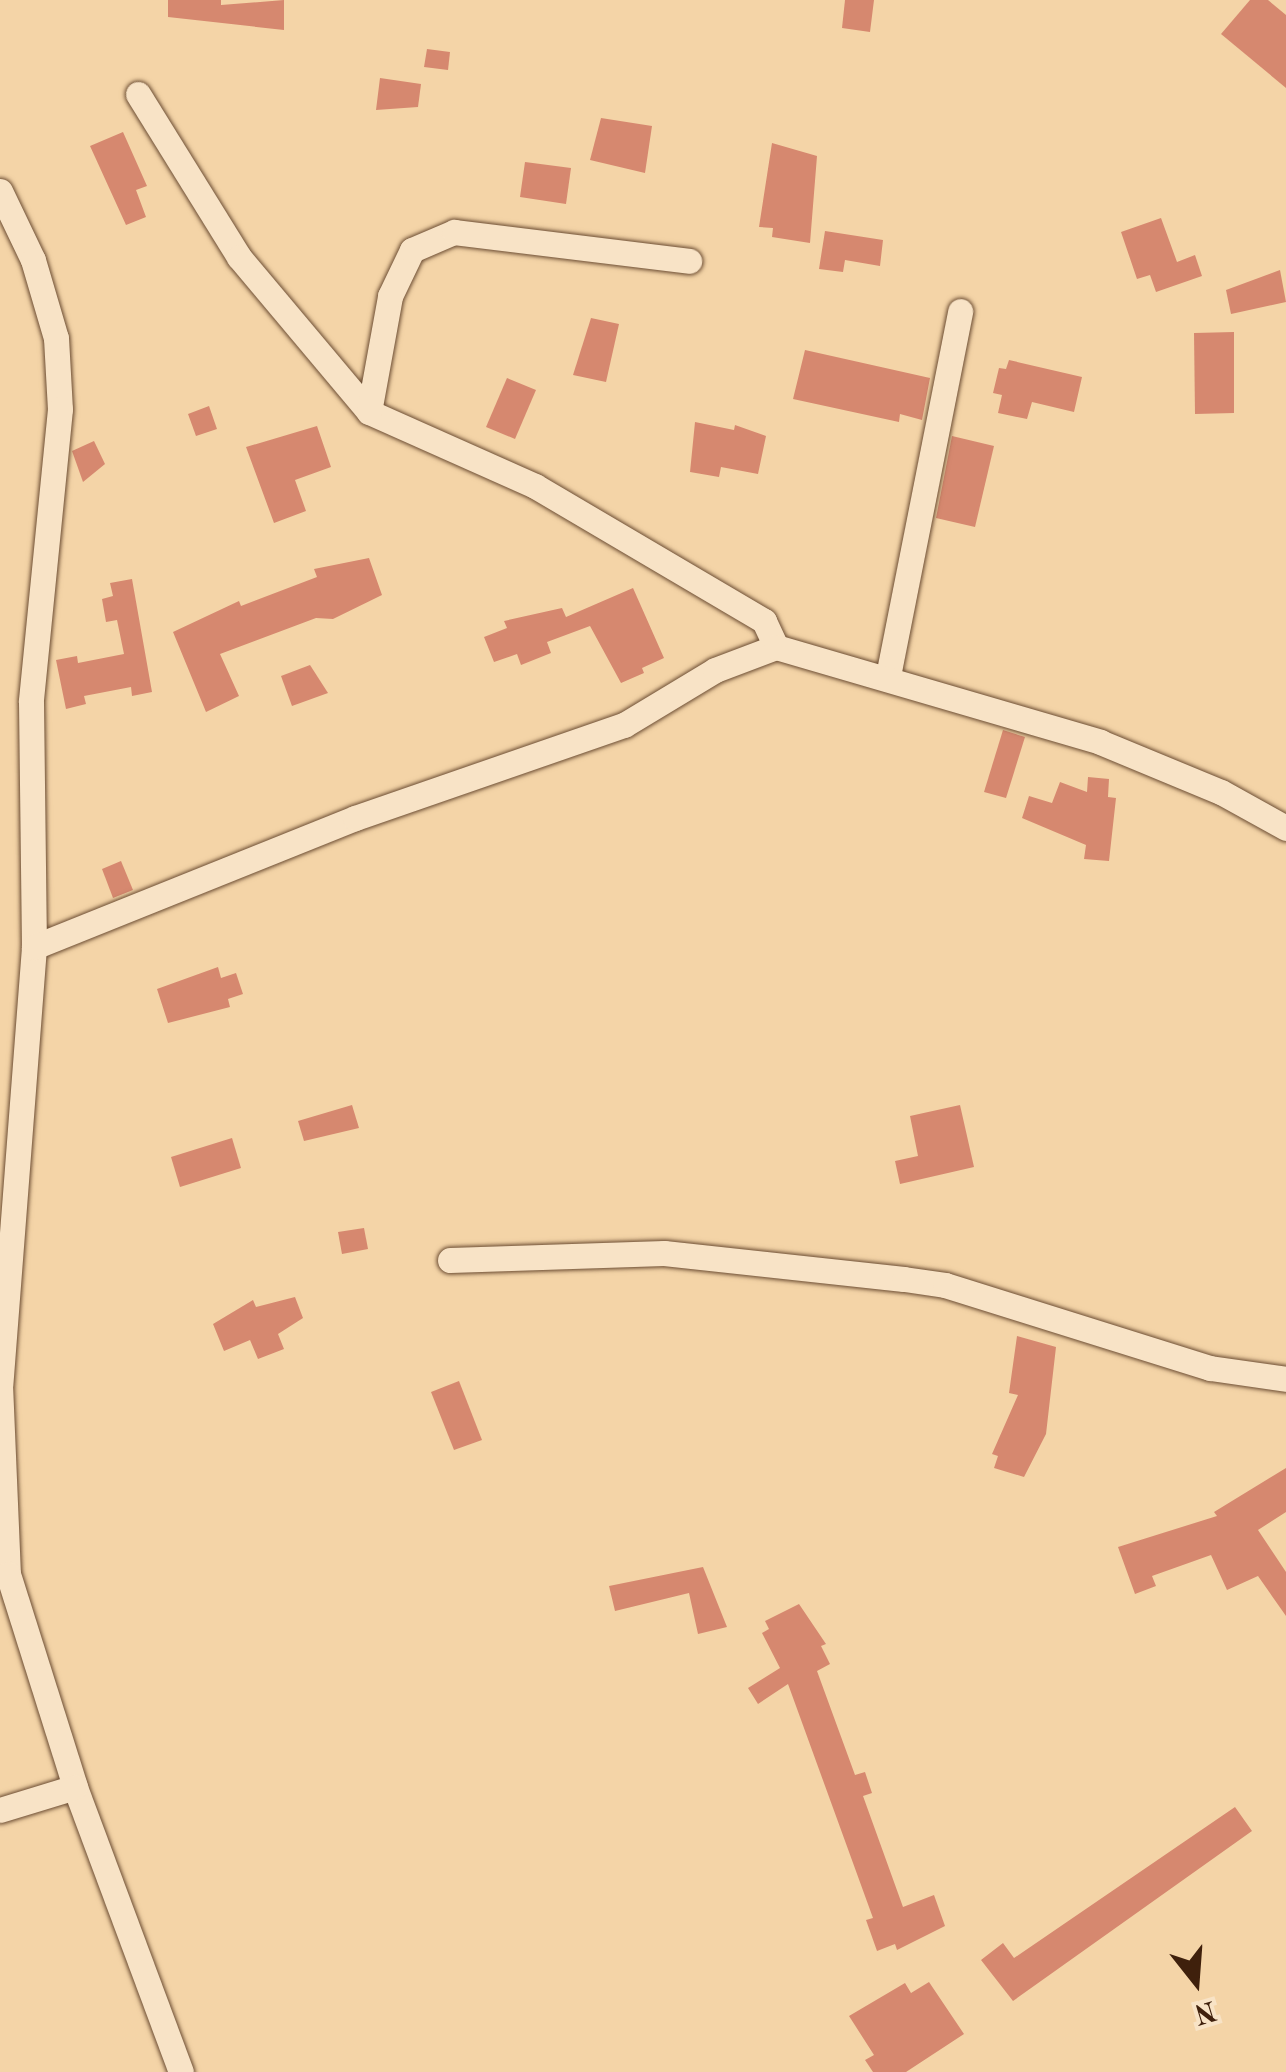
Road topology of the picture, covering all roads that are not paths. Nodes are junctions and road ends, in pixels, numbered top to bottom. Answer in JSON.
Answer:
{"nodes":[{"id":1,"x":138,"y":94,"type":"dead end"},
{"id":2,"x":0,"y":191,"type":"edge"},
{"id":3,"x":689,"y":260,"type":"dead end"},
{"id":4,"x":960,"y":312,"type":"dead end"},
{"id":5,"x":369,"y":412,"type":"junction"},
{"id":6,"x":776,"y":647,"type":"junction"},
{"id":7,"x":888,"y":676,"type":"junction"},
{"id":8,"x":1286,"y":828,"type":"edge"},
{"id":9,"x":34,"y":946,"type":"junction"},
{"id":10,"x":450,"y":1260,"type":"dead end"},
{"id":11,"x":2,"y":1297,"type":"edge"},
{"id":12,"x":1286,"y":1379,"type":"edge"},
{"id":13,"x":2,"y":1534,"type":"edge"},
{"id":14,"x":75,"y":1787,"type":"junction"},
{"id":15,"x":0,"y":1810,"type":"edge"},
{"id":16,"x":180,"y":2072,"type":"edge"}],
"edges":[{"from":1,"to":5,"type":"street"},
{"from":2,"to":9,"type":"street"},
{"from":3,"to":5,"type":"street"},
{"from":4,"to":7,"type":"street"},
{"from":5,"to":6,"type":"street"},
{"from":6,"to":7,"type":"street"},
{"from":6,"to":9,"type":"street"},
{"from":7,"to":8,"type":"street"},
{"from":9,"to":11,"type":"street"},
{"from":10,"to":12,"type":"street"},
{"from":11,"to":13,"type":"street"},
{"from":13,"to":14,"type":"street"},
{"from":14,"to":15,"type":"street"},
{"from":14,"to":16,"type":"street"}]}
